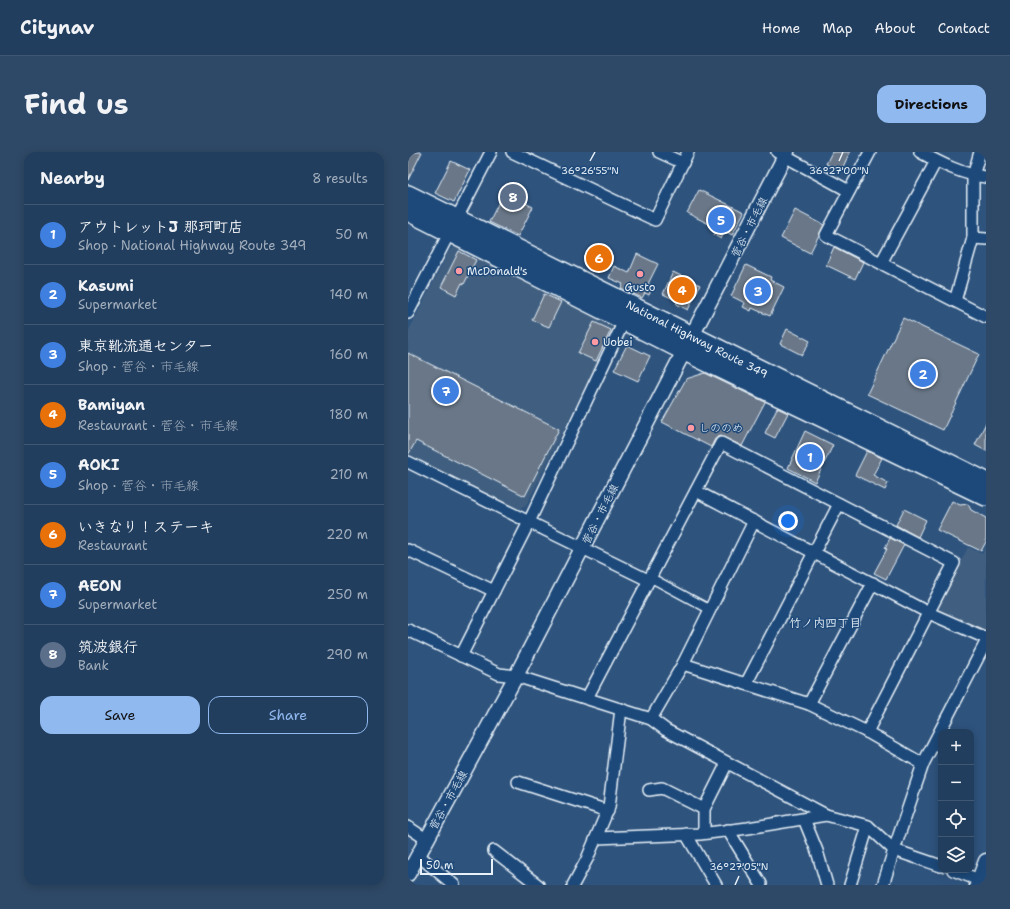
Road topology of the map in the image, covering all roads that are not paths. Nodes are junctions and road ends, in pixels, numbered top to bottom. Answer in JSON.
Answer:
{"nodes":[{"id":1,"x":491,"y":152,"type":"edge"},
{"id":2,"x":512,"y":152,"type":"edge"},
{"id":3,"x":659,"y":152,"type":"edge"},
{"id":4,"x":688,"y":152,"type":"edge"},
{"id":5,"x":870,"y":152,"type":"edge"},
{"id":6,"x":920,"y":152,"type":"edge"},
{"id":7,"x":980,"y":152,"type":"edge"},
{"id":8,"x":783,"y":153,"type":"edge"},
{"id":9,"x":936,"y":161,"type":"junction"},
{"id":10,"x":683,"y":163,"type":"junction"},
{"id":11,"x":973,"y":176,"type":"junction"},
{"id":12,"x":986,"y":177,"type":"edge"},
{"id":13,"x":849,"y":191,"type":"junction"},
{"id":14,"x":408,"y":195,"type":"edge"},
{"id":15,"x":408,"y":211,"type":"edge"},
{"id":16,"x":452,"y":225,"type":"junction"},
{"id":17,"x":973,"y":238,"type":"junction"},
{"id":18,"x":986,"y":238,"type":"edge"},
{"id":19,"x":881,"y":263,"type":"junction"},
{"id":20,"x":955,"y":301,"type":"junction"},
{"id":21,"x":408,"y":313,"type":"edge"},
{"id":22,"x":986,"y":317,"type":"edge"},
{"id":23,"x":625,"y":320,"type":"junction"},
{"id":24,"x":688,"y":344,"type":"junction"},
{"id":25,"x":408,"y":462,"type":"edge"},
{"id":26,"x":986,"y":482,"type":"edge"},
{"id":27,"x":696,"y":491,"type":"junction"},
{"id":28,"x":986,"y":496,"type":"edge"},
{"id":29,"x":840,"y":504,"type":"junction"},
{"id":30,"x":754,"y":521,"type":"junction"},
{"id":31,"x":529,"y":522,"type":"junction"},
{"id":32,"x":582,"y":548,"type":"junction"},
{"id":33,"x":408,"y":550,"type":"edge"},
{"id":34,"x":814,"y":552,"type":"junction"},
{"id":35,"x":648,"y":580,"type":"junction"},
{"id":36,"x":873,"y":583,"type":"junction"},
{"id":37,"x":494,"y":591,"type":"junction"},
{"id":38,"x":709,"y":609,"type":"junction"},
{"id":39,"x":929,"y":613,"type":"junction"},
{"id":40,"x":408,"y":630,"type":"edge"},
{"id":41,"x":986,"y":638,"type":"edge"},
{"id":42,"x":986,"y":642,"type":"edge"},
{"id":43,"x":461,"y":656,"type":"junction"},
{"id":44,"x":683,"y":664,"type":"junction"},
{"id":45,"x":516,"y":676,"type":"junction"},
{"id":46,"x":746,"y":684,"type":"junction"},
{"id":47,"x":587,"y":698,"type":"junction"},
{"id":48,"x":809,"y":704,"type":"junction"},
{"id":49,"x":621,"y":709,"type":"junction"},
{"id":50,"x":652,"y":719,"type":"junction"},
{"id":51,"x":868,"y":732,"type":"junction"},
{"id":52,"x":727,"y":763,"type":"junction"},
{"id":53,"x":923,"y":764,"type":"junction"},
{"id":54,"x":518,"y":782,"type":"dead end"},
{"id":55,"x":649,"y":790,"type":"dead end"},
{"id":56,"x":704,"y":809,"type":"junction"},
{"id":57,"x":608,"y":811,"type":"junction"},
{"id":58,"x":826,"y":815,"type":"junction"},
{"id":59,"x":804,"y":819,"type":"junction"},
{"id":60,"x":868,"y":826,"type":"junction"},
{"id":61,"x":408,"y":827,"type":"edge"},
{"id":62,"x":728,"y":830,"type":"junction"},
{"id":63,"x":704,"y":833,"type":"junction"},
{"id":64,"x":686,"y":834,"type":"junction"},
{"id":65,"x":596,"y":838,"type":"junction"},
{"id":66,"x":426,"y":839,"type":"junction"},
{"id":67,"x":894,"y":850,"type":"junction"},
{"id":68,"x":494,"y":851,"type":"dead end"},
{"id":69,"x":418,"y":855,"type":"junction"},
{"id":70,"x":938,"y":865,"type":"edge"},
{"id":71,"x":408,"y":874,"type":"edge"},
{"id":72,"x":761,"y":884,"type":"edge"},
{"id":73,"x":454,"y":885,"type":"edge"},
{"id":74,"x":538,"y":885,"type":"edge"},
{"id":75,"x":573,"y":885,"type":"edge"},
{"id":76,"x":716,"y":885,"type":"edge"},
{"id":77,"x":827,"y":885,"type":"edge"},
{"id":78,"x":850,"y":885,"type":"edge"},
{"id":79,"x":884,"y":885,"type":"edge"}],
"edges":[{"from":1,"to":16,"type":"street"},
{"from":2,"to":10,"type":"street"},
{"from":3,"to":10,"type":"street"},
{"from":4,"to":10,"type":"street"},
{"from":5,"to":13,"type":"street"},
{"from":6,"to":9,"type":"street"},
{"from":7,"to":11,"type":"street"},
{"from":8,"to":13,"type":"street"},
{"from":8,"to":24,"type":"street","name":"菅谷・市毛線"},
{"from":9,"to":11,"type":"street"},
{"from":9,"to":19,"type":"street"},
{"from":11,"to":12,"type":"street"},
{"from":11,"to":17,"type":"street"},
{"from":13,"to":19,"type":"street"},
{"from":14,"to":16,"type":"highway","name":"National Highway Route 349"},
{"from":15,"to":16,"type":"highway","name":"National Highway Route 349"},
{"from":16,"to":21,"type":"street"},
{"from":16,"to":23,"type":"highway","name":"National Highway Route 349"},
{"from":16,"to":24,"type":"highway","name":"National Highway Route 349"},
{"from":17,"to":18,"type":"street"},
{"from":17,"to":20,"type":"street"},
{"from":19,"to":20,"type":"street"},
{"from":20,"to":22,"type":"street"},
{"from":23,"to":24,"type":"highway","name":"National Highway Route 349"},
{"from":23,"to":31,"type":"street"},
{"from":24,"to":26,"type":"highway","name":"National Highway Route 349"},
{"from":24,"to":28,"type":"highway","name":"National Highway Route 349"},
{"from":24,"to":32,"type":"street","name":"菅谷・市毛線"},
{"from":25,"to":31,"type":"street"},
{"from":27,"to":29,"type":"street"},
{"from":27,"to":30,"type":"street"},
{"from":27,"to":35,"type":"street"},
{"from":29,"to":34,"type":"street"},
{"from":29,"to":39,"type":"street"},
{"from":30,"to":34,"type":"street"},
{"from":30,"to":38,"type":"street"},
{"from":31,"to":32,"type":"street"},
{"from":31,"to":37,"type":"street"},
{"from":32,"to":35,"type":"street"},
{"from":32,"to":45,"type":"street","name":"菅谷・市毛線"},
{"from":33,"to":37,"type":"street"},
{"from":34,"to":36,"type":"street"},
{"from":34,"to":46,"type":"street"},
{"from":35,"to":38,"type":"street"},
{"from":35,"to":47,"type":"street"},
{"from":36,"to":39,"type":"street"},
{"from":36,"to":48,"type":"street"},
{"from":37,"to":43,"type":"street"},
{"from":38,"to":44,"type":"street"},
{"from":39,"to":41,"type":"street"},
{"from":39,"to":51,"type":"street"},
{"from":40,"to":43,"type":"street"},
{"from":42,"to":53,"type":"street"},
{"from":43,"to":45,"type":"street"},
{"from":44,"to":46,"type":"street"},
{"from":44,"to":50,"type":"street"},
{"from":45,"to":47,"type":"street"},
{"from":45,"to":66,"type":"street","name":"菅谷・市毛線"},
{"from":46,"to":48,"type":"street"},
{"from":47,"to":49,"type":"street"},
{"from":48,"to":51,"type":"street"},
{"from":49,"to":50,"type":"street"},
{"from":49,"to":57,"type":"street"},
{"from":50,"to":52,"type":"street"},
{"from":51,"to":53,"type":"street"},
{"from":52,"to":56,"type":"street"},
{"from":52,"to":58,"type":"street"},
{"from":53,"to":67,"type":"street"},
{"from":54,"to":57,"type":"street"},
{"from":55,"to":56,"type":"street"},
{"from":56,"to":63,"type":"street"},
{"from":57,"to":65,"type":"street"},
{"from":58,"to":59,"type":"street"},
{"from":58,"to":60,"type":"street"},
{"from":59,"to":62,"type":"street"},
{"from":59,"to":77,"type":"street"},
{"from":60,"to":67,"type":"street"},
{"from":60,"to":78,"type":"street"},
{"from":61,"to":66,"type":"street"},
{"from":62,"to":63,"type":"street"},
{"from":62,"to":72,"type":"street"},
{"from":63,"to":64,"type":"street"},
{"from":64,"to":65,"type":"street"},
{"from":64,"to":76,"type":"street"},
{"from":65,"to":75,"type":"street"},
{"from":66,"to":69,"type":"street","name":"菅谷・市毛線"},
{"from":67,"to":70,"type":"street"},
{"from":67,"to":79,"type":"street"},
{"from":68,"to":74,"type":"street"},
{"from":69,"to":71,"type":"street","name":"菅谷・市毛線"},
{"from":69,"to":73,"type":"street"}]}
